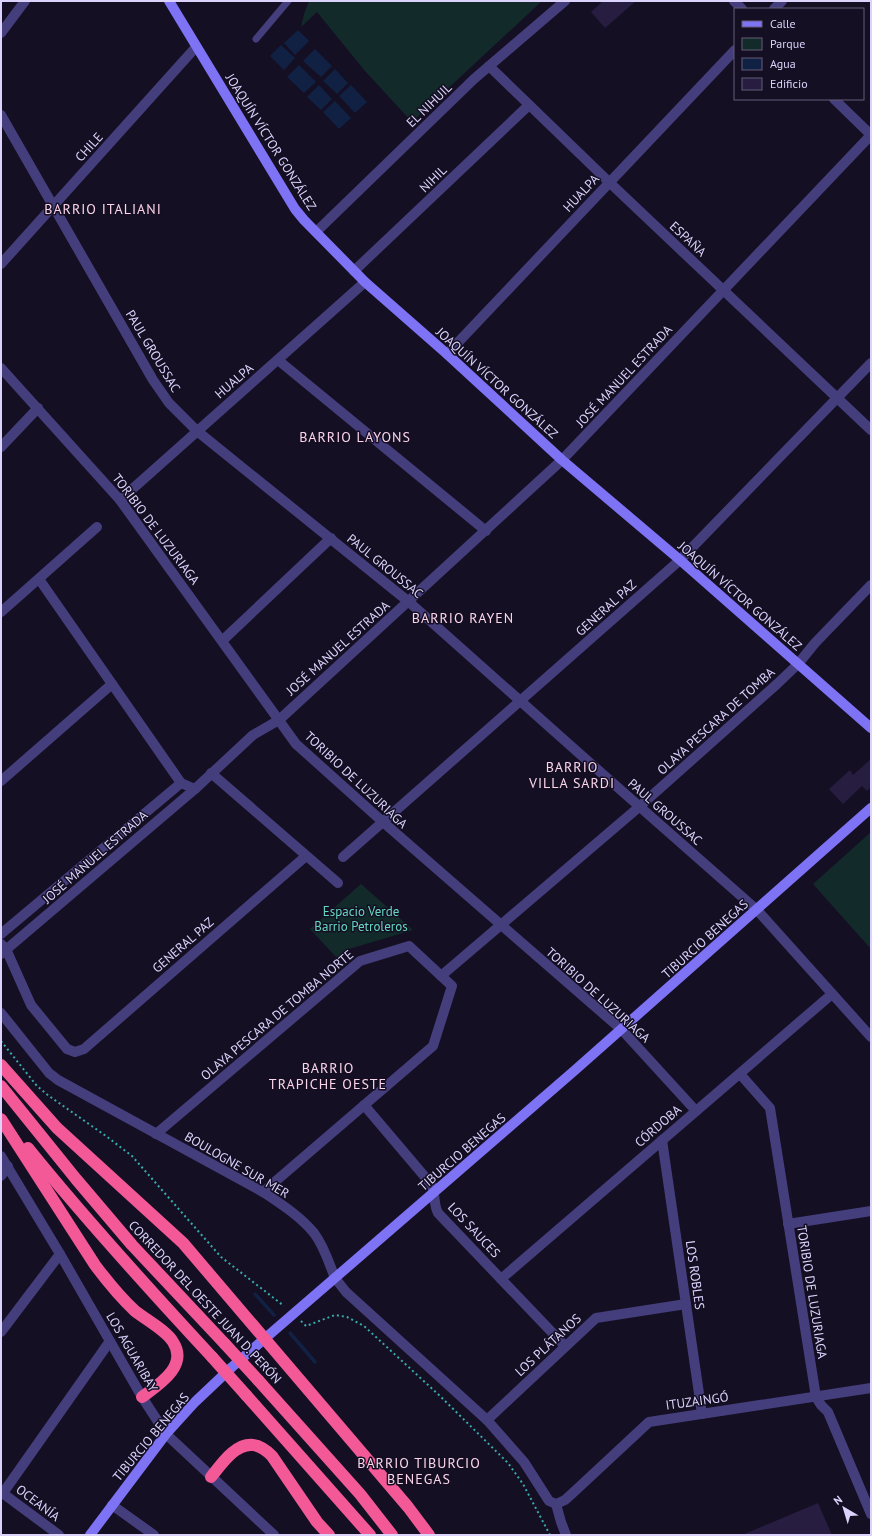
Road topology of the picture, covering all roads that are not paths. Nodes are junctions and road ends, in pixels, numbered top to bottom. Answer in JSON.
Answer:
{"nodes":[{"id":1,"x":25,"y":1,"type":"edge"},
{"id":2,"x":170,"y":1,"type":"edge"},
{"id":3,"x":288,"y":1,"type":"edge"},
{"id":4,"x":565,"y":1,"type":"edge"},
{"id":5,"x":1,"y":33,"type":"edge"},
{"id":6,"x":256,"y":39,"type":"dead end"},
{"id":7,"x":196,"y":47,"type":"junction"},
{"id":8,"x":734,"y":51,"type":"edge"},
{"id":9,"x":489,"y":66,"type":"junction"},
{"id":10,"x":835,"y":100,"type":"edge"},
{"id":11,"x":529,"y":105,"type":"junction"},
{"id":12,"x":1,"y":115,"type":"edge"},
{"id":13,"x":871,"y":135,"type":"edge"},
{"id":14,"x":609,"y":182,"type":"junction"},
{"id":15,"x":53,"y":207,"type":"junction"},
{"id":16,"x":316,"y":232,"type":"junction"},
{"id":17,"x":1,"y":264,"type":"edge"},
{"id":18,"x":354,"y":271,"type":"junction"},
{"id":19,"x":365,"y":282,"type":"junction"},
{"id":20,"x":723,"y":290,"type":"junction"},
{"id":21,"x":447,"y":354,"type":"junction"},
{"id":22,"x":278,"y":360,"type":"junction"},
{"id":23,"x":871,"y":363,"type":"edge"},
{"id":24,"x":1,"y":368,"type":"edge"},
{"id":25,"x":837,"y":398,"type":"junction"},
{"id":26,"x":38,"y":408,"type":"junction"},
{"id":27,"x":871,"y":430,"type":"edge"},
{"id":28,"x":197,"y":431,"type":"junction"},
{"id":29,"x":1,"y":447,"type":"edge"},
{"id":30,"x":562,"y":460,"type":"junction"},
{"id":31,"x":120,"y":500,"type":"junction"},
{"id":32,"x":97,"y":527,"type":"dead end"},
{"id":33,"x":486,"y":531,"type":"junction"},
{"id":34,"x":331,"y":538,"type":"junction"},
{"id":35,"x":680,"y":560,"type":"junction"},
{"id":36,"x":39,"y":579,"type":"junction"},
{"id":37,"x":871,"y":585,"type":"edge"},
{"id":38,"x":409,"y":602,"type":"junction"},
{"id":39,"x":1,"y":612,"type":"edge"},
{"id":40,"x":223,"y":640,"type":"junction"},
{"id":41,"x":798,"y":664,"type":"junction"},
{"id":42,"x":112,"y":684,"type":"junction"},
{"id":43,"x":520,"y":701,"type":"junction"},
{"id":44,"x":279,"y":720,"type":"junction"},
{"id":45,"x":871,"y":728,"type":"edge"},
{"id":46,"x":211,"y":774,"type":"junction"},
{"id":47,"x":1,"y":781,"type":"edge"},
{"id":48,"x":181,"y":783,"type":"junction"},
{"id":49,"x":195,"y":789,"type":"junction"},
{"id":50,"x":639,"y":807,"type":"junction"},
{"id":51,"x":871,"y":808,"type":"edge"},
{"id":52,"x":382,"y":822,"type":"junction"},
{"id":53,"x":306,"y":856,"type":"junction"},
{"id":54,"x":343,"y":857,"type":"dead end"},
{"id":55,"x":338,"y":883,"type":"dead end"},
{"id":56,"x":757,"y":910,"type":"junction"},
{"id":57,"x":500,"y":926,"type":"junction"},
{"id":58,"x":1,"y":934,"type":"edge"},
{"id":59,"x":3,"y":949,"type":"edge"},
{"id":60,"x":441,"y":976,"type":"junction"},
{"id":61,"x":832,"y":994,"type":"junction"},
{"id":62,"x":1,"y":1013,"type":"edge"},
{"id":63,"x":622,"y":1030,"type":"junction"},
{"id":64,"x":871,"y":1037,"type":"edge"},
{"id":65,"x":1,"y":1065,"type":"edge"},
{"id":66,"x":740,"y":1074,"type":"junction"},
{"id":67,"x":1,"y":1086,"type":"edge"},
{"id":68,"x":364,"y":1105,"type":"junction"},
{"id":69,"x":696,"y":1111,"type":"junction"},
{"id":70,"x":1,"y":1114,"type":"edge"},
{"id":71,"x":1,"y":1119,"type":"edge"},
{"id":72,"x":156,"y":1134,"type":"junction"},
{"id":73,"x":662,"y":1140,"type":"junction"},
{"id":74,"x":1,"y":1156,"type":"edge"},
{"id":75,"x":8,"y":1166,"type":"junction"},
{"id":76,"x":1,"y":1176,"type":"edge"},
{"id":77,"x":263,"y":1192,"type":"junction"},
{"id":78,"x":435,"y":1193,"type":"junction"},
{"id":79,"x":871,"y":1210,"type":"edge"},
{"id":80,"x":788,"y":1224,"type":"junction"},
{"id":81,"x":60,"y":1254,"type":"junction"},
{"id":82,"x":335,"y":1278,"type":"junction"},
{"id":83,"x":501,"y":1279,"type":"junction"},
{"id":84,"x":686,"y":1304,"type":"junction"},
{"id":85,"x":1,"y":1332,"type":"edge"},
{"id":86,"x":265,"y":1338,"type":"junction"},
{"id":87,"x":110,"y":1341,"type":"junction"},
{"id":88,"x":565,"y":1346,"type":"junction"},
{"id":89,"x":871,"y":1388,"type":"edge"},
{"id":90,"x":142,"y":1397,"type":"junction"},
{"id":91,"x":816,"y":1397,"type":"junction"},
{"id":92,"x":702,"y":1414,"type":"junction"},
{"id":93,"x":487,"y":1420,"type":"junction"},
{"id":94,"x":166,"y":1434,"type":"junction"},
{"id":95,"x":212,"y":1476,"type":"junction"},
{"id":96,"x":2,"y":1493,"type":"edge"},
{"id":97,"x":112,"y":1504,"type":"junction"},
{"id":98,"x":556,"y":1504,"type":"junction"},
{"id":99,"x":871,"y":1514,"type":"edge"},
{"id":100,"x":59,"y":1535,"type":"edge"},
{"id":101,"x":90,"y":1535,"type":"edge"},
{"id":102,"x":154,"y":1535,"type":"edge"},
{"id":103,"x":274,"y":1535,"type":"edge"},
{"id":104,"x":329,"y":1535,"type":"edge"},
{"id":105,"x":370,"y":1535,"type":"edge"},
{"id":106,"x":392,"y":1535,"type":"edge"},
{"id":107,"x":429,"y":1535,"type":"edge"},
{"id":108,"x":566,"y":1535,"type":"edge"}],
"edges":[{"from":1,"to":5,"type":"street"},
{"from":2,"to":7,"type":"main road","name":"JOAQUÍN VÍCTOR GONZÁLEZ"},
{"from":3,"to":6,"type":"lane"},
{"from":4,"to":9,"type":"street","name":"EL NIHUIL"},
{"from":7,"to":15,"type":"street","name":"CHILE"},
{"from":7,"to":16,"type":"main road","name":"JOAQUÍN VÍCTOR GONZÁLEZ"},
{"from":8,"to":14,"type":"street","name":"HUALPA"},
{"from":9,"to":11,"type":"street","name":"ESPAÑA"},
{"from":9,"to":16,"type":"street","name":"EL NIHUIL"},
{"from":10,"to":13,"type":"street"},
{"from":11,"to":14,"type":"street","name":"ESPAÑA"},
{"from":11,"to":18,"type":"street","name":"NIHIL"},
{"from":12,"to":15,"type":"street","name":"PAUL GROUSSAC"},
{"from":13,"to":20,"type":"street","name":"JOSÉ MANUEL ESTRADA"},
{"from":14,"to":20,"type":"street","name":"ESPAÑA"},
{"from":14,"to":21,"type":"street","name":"HUALPA"},
{"from":15,"to":17,"type":"street","name":"CHILE"},
{"from":15,"to":28,"type":"street","name":"PAUL GROUSSAC"},
{"from":16,"to":18,"type":"main road","name":"JOAQUÍN VÍCTOR GONZÁLEZ"},
{"from":18,"to":19,"type":"main road","name":"JOAQUÍN VÍCTOR GONZÁLEZ"},
{"from":19,"to":21,"type":"main road","name":"JOAQUÍN VÍCTOR GONZÁLEZ"},
{"from":19,"to":22,"type":"street","name":"HUALPA"},
{"from":20,"to":25,"type":"street","name":"ESPAÑA"},
{"from":20,"to":30,"type":"street","name":"JOSÉ MANUEL ESTRADA"},
{"from":21,"to":30,"type":"main road","name":"JOAQUÍN VÍCTOR GONZÁLEZ"},
{"from":22,"to":28,"type":"street","name":"HUALPA"},
{"from":22,"to":33,"type":"street"},
{"from":23,"to":25,"type":"street","name":"GENERAL PAZ"},
{"from":24,"to":26,"type":"street","name":"TORIBIO DE LUZURIAGA"},
{"from":25,"to":27,"type":"street","name":"ESPAÑA"},
{"from":25,"to":35,"type":"street","name":"GENERAL PAZ"},
{"from":26,"to":29,"type":"street"},
{"from":26,"to":31,"type":"street","name":"TORIBIO DE LUZURIAGA"},
{"from":28,"to":31,"type":"street","name":"HUALPA"},
{"from":28,"to":34,"type":"street","name":"PAUL GROUSSAC"},
{"from":30,"to":33,"type":"street","name":"JOSÉ MANUEL ESTRADA"},
{"from":30,"to":35,"type":"main road","name":"JOAQUÍN VÍCTOR GONZÁLEZ"},
{"from":31,"to":40,"type":"street","name":"TORIBIO DE LUZURIAGA"},
{"from":32,"to":36,"type":"street"},
{"from":33,"to":38,"type":"street","name":"JOSÉ MANUEL ESTRADA"},
{"from":34,"to":38,"type":"street","name":"PAUL GROUSSAC"},
{"from":34,"to":40,"type":"street"},
{"from":35,"to":41,"type":"main road","name":"JOAQUÍN VÍCTOR GONZÁLEZ"},
{"from":35,"to":43,"type":"street","name":"GENERAL PAZ"},
{"from":36,"to":39,"type":"street"},
{"from":36,"to":42,"type":"street"},
{"from":37,"to":41,"type":"street","name":"OLAYA PESCARA DE TOMBA"},
{"from":38,"to":43,"type":"street","name":"PAUL GROUSSAC"},
{"from":38,"to":44,"type":"street","name":"JOSÉ MANUEL ESTRADA"},
{"from":40,"to":44,"type":"street","name":"TORIBIO DE LUZURIAGA"},
{"from":41,"to":45,"type":"main road","name":"JOAQUÍN VÍCTOR GONZÁLEZ"},
{"from":41,"to":50,"type":"street","name":"OLAYA PESCARA DE TOMBA"},
{"from":42,"to":47,"type":"street"},
{"from":42,"to":48,"type":"street"},
{"from":43,"to":50,"type":"street","name":"PAUL GROUSSAC"},
{"from":43,"to":52,"type":"street","name":"GENERAL PAZ"},
{"from":44,"to":46,"type":"street","name":"JOSÉ MANUEL ESTRADA"},
{"from":44,"to":52,"type":"street","name":"TORIBIO DE LUZURIAGA"},
{"from":46,"to":49,"type":"street","name":"JOSÉ MANUEL ESTRADA"},
{"from":46,"to":53,"type":"street"},
{"from":48,"to":49,"type":"street"},
{"from":48,"to":58,"type":"street","name":"JOSÉ MANUEL ESTRADA"},
{"from":49,"to":59,"type":"street","name":"JOSÉ MANUEL ESTRADA"},
{"from":50,"to":56,"type":"street","name":"PAUL GROUSSAC"},
{"from":50,"to":57,"type":"street","name":"OLAYA PESCARA DE TOMBA"},
{"from":51,"to":56,"type":"main road","name":"TIBURCIO BENEGAS"},
{"from":52,"to":54,"type":"street","name":"GENERAL PAZ"},
{"from":52,"to":57,"type":"street","name":"TORIBIO DE LUZURIAGA"},
{"from":53,"to":55,"type":"street"},
{"from":53,"to":59,"type":"street","name":"GENERAL PAZ"},
{"from":56,"to":61,"type":"street","name":"PAUL GROUSSAC"},
{"from":56,"to":63,"type":"main road","name":"TIBURCIO BENEGAS"},
{"from":57,"to":60,"type":"street","name":"OLAYA PESCARA DE TOMBA"},
{"from":57,"to":63,"type":"street","name":"TORIBIO DE LUZURIAGA"},
{"from":60,"to":68,"type":"street"},
{"from":60,"to":72,"type":"street","name":"OLAYA PESCARA DE TOMBA NORTE"},
{"from":61,"to":64,"type":"street","name":"PAUL GROUSSAC"},
{"from":61,"to":66,"type":"street","name":"CÓRDOBA"},
{"from":62,"to":72,"type":"street","name":"BOULOGNE SUR MER"},
{"from":63,"to":69,"type":"street","name":"TORIBIO DE LUZURIAGA"},
{"from":63,"to":78,"type":"main road","name":"TIBURCIO BENEGAS"},
{"from":65,"to":86,"type":"highway"},
{"from":66,"to":69,"type":"street","name":"CÓRDOBA"},
{"from":66,"to":80,"type":"street","name":"TORIBIO DE LUZURIAGA"},
{"from":67,"to":106,"type":"highway","name":"CORREDOR DEL OESTE JUAN D. PERÓN","bridge":true},
{"from":68,"to":77,"type":"street"},
{"from":68,"to":78,"type":"street","name":"LOS SAUCES"},
{"from":69,"to":73,"type":"street","name":"CÓRDOBA"},
{"from":70,"to":105,"type":"highway","bridge":true},
{"from":71,"to":90,"type":"highway"},
{"from":72,"to":77,"type":"street","name":"BOULOGNE SUR MER"},
{"from":73,"to":83,"type":"street","name":"CÓRDOBA"},
{"from":73,"to":84,"type":"street","name":"LOS ROBLES"},
{"from":74,"to":75,"type":"street","name":"LOS AGUARIBAY"},
{"from":75,"to":76,"type":"street"},
{"from":75,"to":81,"type":"street","name":"LOS AGUARIBAY"},
{"from":77,"to":82,"type":"street","name":"BOULOGNE SUR MER"},
{"from":78,"to":82,"type":"main road","name":"TIBURCIO BENEGAS"},
{"from":78,"to":83,"type":"street","name":"LOS SAUCES"},
{"from":79,"to":80,"type":"street"},
{"from":80,"to":91,"type":"street","name":"TORIBIO DE LUZURIAGA"},
{"from":81,"to":85,"type":"street"},
{"from":81,"to":87,"type":"street","name":"LOS AGUARIBAY"},
{"from":82,"to":86,"type":"main road","name":"TIBURCIO BENEGAS"},
{"from":82,"to":93,"type":"street","name":"BOULOGNE SUR MER"},
{"from":83,"to":88,"type":"street","name":"LOS SAUCES"},
{"from":84,"to":88,"type":"street","name":"LOS PLÁTANOS"},
{"from":84,"to":92,"type":"street","name":"LOS ROBLES"},
{"from":86,"to":94,"type":"main road","name":"TIBURCIO BENEGAS"},
{"from":86,"to":107,"type":"highway"},
{"from":87,"to":90,"type":"street","name":"LOS AGUARIBAY"},
{"from":87,"to":96,"type":"street"},
{"from":88,"to":93,"type":"street","name":"LOS PLÁTANOS"},
{"from":89,"to":91,"type":"street","name":"ITUZAINGÓ"},
{"from":90,"to":94,"type":"street","name":"LOS AGUARIBAY"},
{"from":91,"to":92,"type":"street","name":"ITUZAINGÓ"},
{"from":91,"to":99,"type":"street","name":"TORIBIO DE LUZURIAGA"},
{"from":92,"to":98,"type":"street","name":"ITUZAINGÓ"},
{"from":93,"to":98,"type":"street","name":"BOULOGNE SUR MER"},
{"from":94,"to":95,"type":"street","name":"LOS AGUARIBAY"},
{"from":94,"to":97,"type":"main road","name":"TIBURCIO BENEGAS"},
{"from":95,"to":103,"type":"street","name":"LOS AGUARIBAY"},
{"from":95,"to":104,"type":"highway"},
{"from":96,"to":100,"type":"street","name":"OCEANÍA"},
{"from":97,"to":101,"type":"main road","name":"TIBURCIO BENEGAS"},
{"from":97,"to":102,"type":"street"},
{"from":98,"to":108,"type":"street","name":"BOULOGNE SUR MER"}]}
